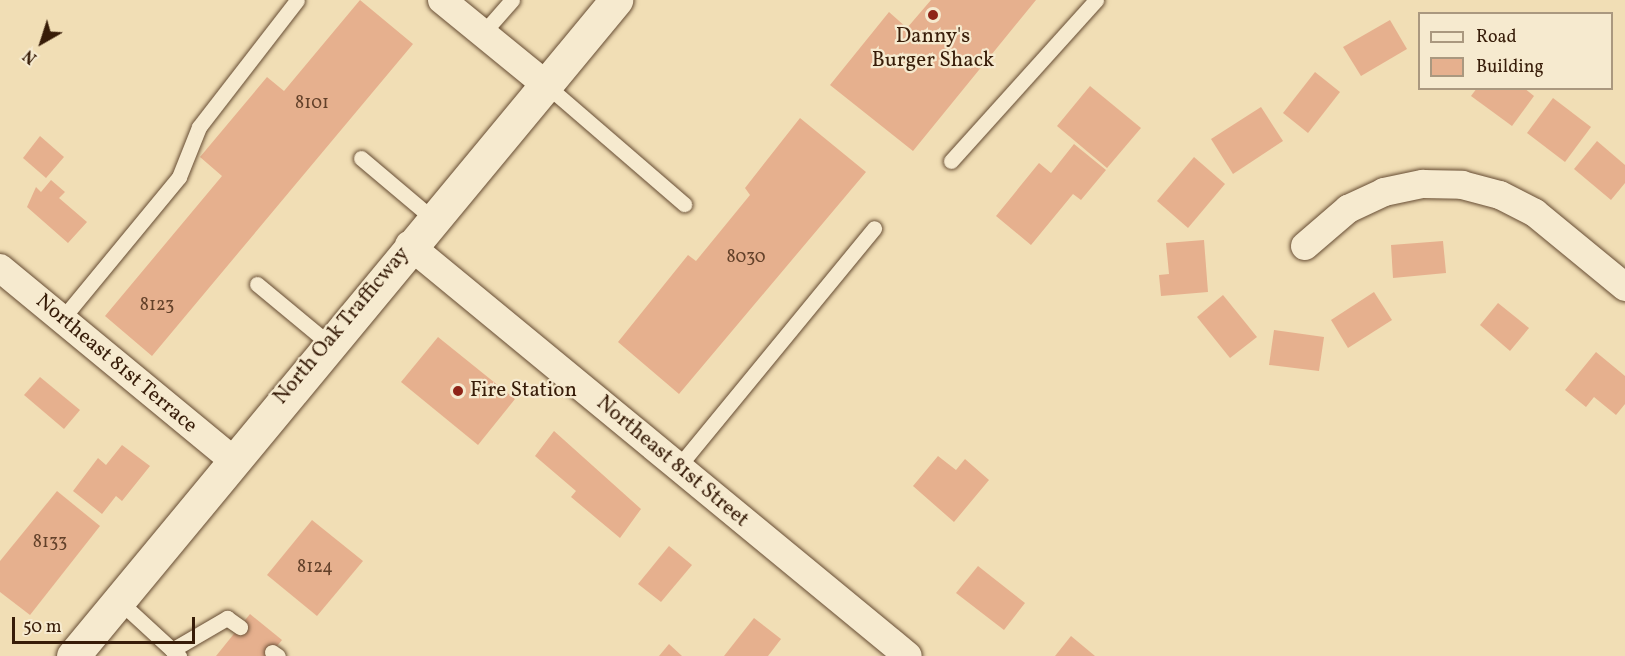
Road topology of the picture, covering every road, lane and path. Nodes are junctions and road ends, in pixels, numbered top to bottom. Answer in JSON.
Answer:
{"nodes":[{"id":1,"x":297,"y":0,"type":"edge"},
{"id":2,"x":442,"y":0,"type":"edge"},
{"id":3,"x":512,"y":0,"type":"edge"},
{"id":4,"x":616,"y":0,"type":"edge"},
{"id":5,"x":1096,"y":0,"type":"edge"},
{"id":6,"x":483,"y":33,"type":"junction"},
{"id":7,"x":545,"y":84,"type":"junction"},
{"id":8,"x":361,"y":158,"type":"dead end"},
{"id":9,"x":951,"y":161,"type":"dead end"},
{"id":10,"x":684,"y":204,"type":"dead end"},
{"id":11,"x":432,"y":218,"type":"junction"},
{"id":12,"x":874,"y":228,"type":"dead end"},
{"id":13,"x":409,"y":245,"type":"junction"},
{"id":14,"x":1305,"y":246,"type":"dead end"},
{"id":15,"x":0,"y":268,"type":"edge"},
{"id":16,"x":257,"y":284,"type":"dead end"},
{"id":17,"x":1625,"y":287,"type":"edge"},
{"id":18,"x":62,"y":319,"type":"junction"},
{"id":19,"x":328,"y":343,"type":"junction"},
{"id":20,"x":232,"y":459,"type":"junction"},
{"id":21,"x":678,"y":467,"type":"junction"},
{"id":22,"x":118,"y":600,"type":"junction"},
{"id":23,"x":240,"y":627,"type":"dead end"},
{"id":24,"x":176,"y":653,"type":"edge"},
{"id":25,"x":73,"y":656,"type":"edge"},
{"id":26,"x":908,"y":656,"type":"edge"}],
"edges":[{"from":1,"to":18,"type":"lane"},
{"from":2,"to":6,"type":"street"},
{"from":3,"to":6,"type":"lane"},
{"from":4,"to":7,"type":"main road","name":"North Oak Trafficway"},
{"from":5,"to":9,"type":"lane"},
{"from":6,"to":7,"type":"street"},
{"from":7,"to":10,"type":"lane"},
{"from":7,"to":11,"type":"main road","name":"North Oak Trafficway"},
{"from":8,"to":11,"type":"lane"},
{"from":11,"to":13,"type":"main road","name":"North Oak Trafficway"},
{"from":12,"to":21,"type":"lane"},
{"from":13,"to":19,"type":"main road","name":"North Oak Trafficway"},
{"from":13,"to":21,"type":"street","name":"Northeast 81st Street"},
{"from":14,"to":17,"type":"street"},
{"from":15,"to":18,"type":"street","name":"Northeast 81st Terrace"},
{"from":16,"to":19,"type":"lane"},
{"from":18,"to":20,"type":"street","name":"Northeast 81st Terrace"},
{"from":19,"to":20,"type":"main road","name":"North Oak Trafficway"},
{"from":20,"to":22,"type":"main road","name":"North Oak Trafficway"},
{"from":21,"to":26,"type":"street","name":"Northeast 81st Street"},
{"from":22,"to":24,"type":"lane"},
{"from":22,"to":25,"type":"main road","name":"North Oak Trafficway"},
{"from":23,"to":24,"type":"lane"}]}
